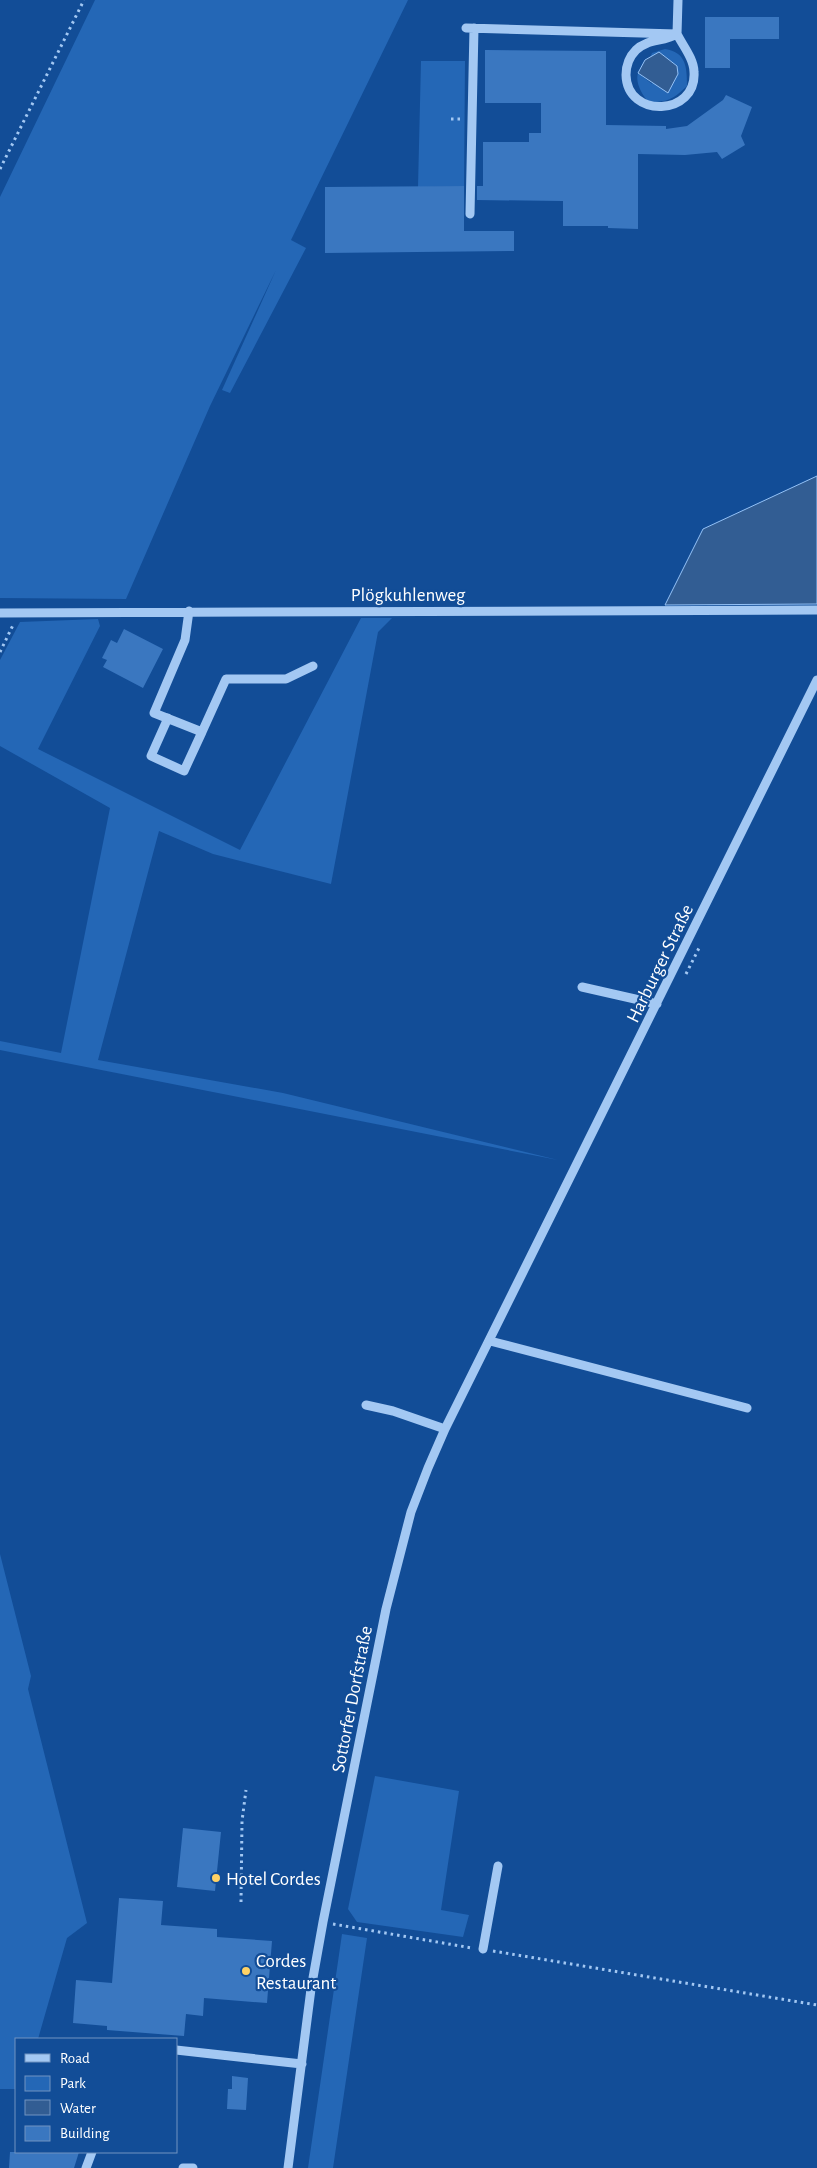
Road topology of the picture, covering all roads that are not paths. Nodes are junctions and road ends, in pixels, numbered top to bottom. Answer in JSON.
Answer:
{"nodes":[{"id":1,"x":678,"y":0,"type":"edge"},
{"id":2,"x":678,"y":34,"type":"junction"},
{"id":3,"x":470,"y":214,"type":"dead end"},
{"id":4,"x":817,"y":610,"type":"edge"},
{"id":5,"x":189,"y":611,"type":"junction"},
{"id":6,"x":0,"y":613,"type":"edge"},
{"id":7,"x":312,"y":666,"type":"dead end"},
{"id":8,"x":817,"y":680,"type":"edge"},
{"id":9,"x":168,"y":718,"type":"junction"},
{"id":10,"x":202,"y":732,"type":"junction"},
{"id":11,"x":582,"y":987,"type":"dead end"},
{"id":12,"x":657,"y":1004,"type":"junction"},
{"id":13,"x":529,"y":1261,"type":"joint"},
{"id":14,"x":490,"y":1341,"type":"junction"},
{"id":15,"x":366,"y":1404,"type":"dead end"},
{"id":16,"x":747,"y":1408,"type":"dead end"},
{"id":17,"x":445,"y":1429,"type":"junction"},
{"id":18,"x":498,"y":1866,"type":"dead end"},
{"id":19,"x":483,"y":1949,"type":"road end"},
{"id":20,"x":178,"y":2050,"type":"edge"},
{"id":21,"x":302,"y":2064,"type":"junction"},
{"id":22,"x":92,"y":2153,"type":"edge"},
{"id":23,"x":86,"y":2168,"type":"edge"},
{"id":24,"x":184,"y":2168,"type":"edge"},
{"id":25,"x":193,"y":2168,"type":"edge"},
{"id":26,"x":288,"y":2168,"type":"edge"}],
"edges":[{"from":1,"to":2,"type":"street"},
{"from":2,"to":2,"type":"street"},
{"from":2,"to":3,"type":"street"},
{"from":4,"to":5,"type":"street","name":"Plögkuhlenweg"},
{"from":5,"to":6,"type":"street","name":"Plögkuhlenweg"},
{"from":5,"to":9,"type":"street"},
{"from":7,"to":10,"type":"street"},
{"from":8,"to":12,"type":"street","name":"Harburger Straße"},
{"from":9,"to":10,"type":"street"},
{"from":9,"to":10,"type":"street"},
{"from":11,"to":12,"type":"street"},
{"from":12,"to":13,"type":"street","name":"Harburger Straße"},
{"from":13,"to":14,"type":"street","name":"Sottorfer Dorfstraße"},
{"from":14,"to":16,"type":"street"},
{"from":14,"to":17,"type":"street","name":"Sottorfer Dorfstraße"},
{"from":15,"to":17,"type":"street"},
{"from":17,"to":21,"type":"street","name":"Sottorfer Dorfstraße"},
{"from":18,"to":19,"type":"street"},
{"from":20,"to":21,"type":"street"},
{"from":21,"to":26,"type":"street","name":"Sottorfer Dorfstraße"},
{"from":22,"to":23,"type":"street"},
{"from":24,"to":25,"type":"street"}]}
